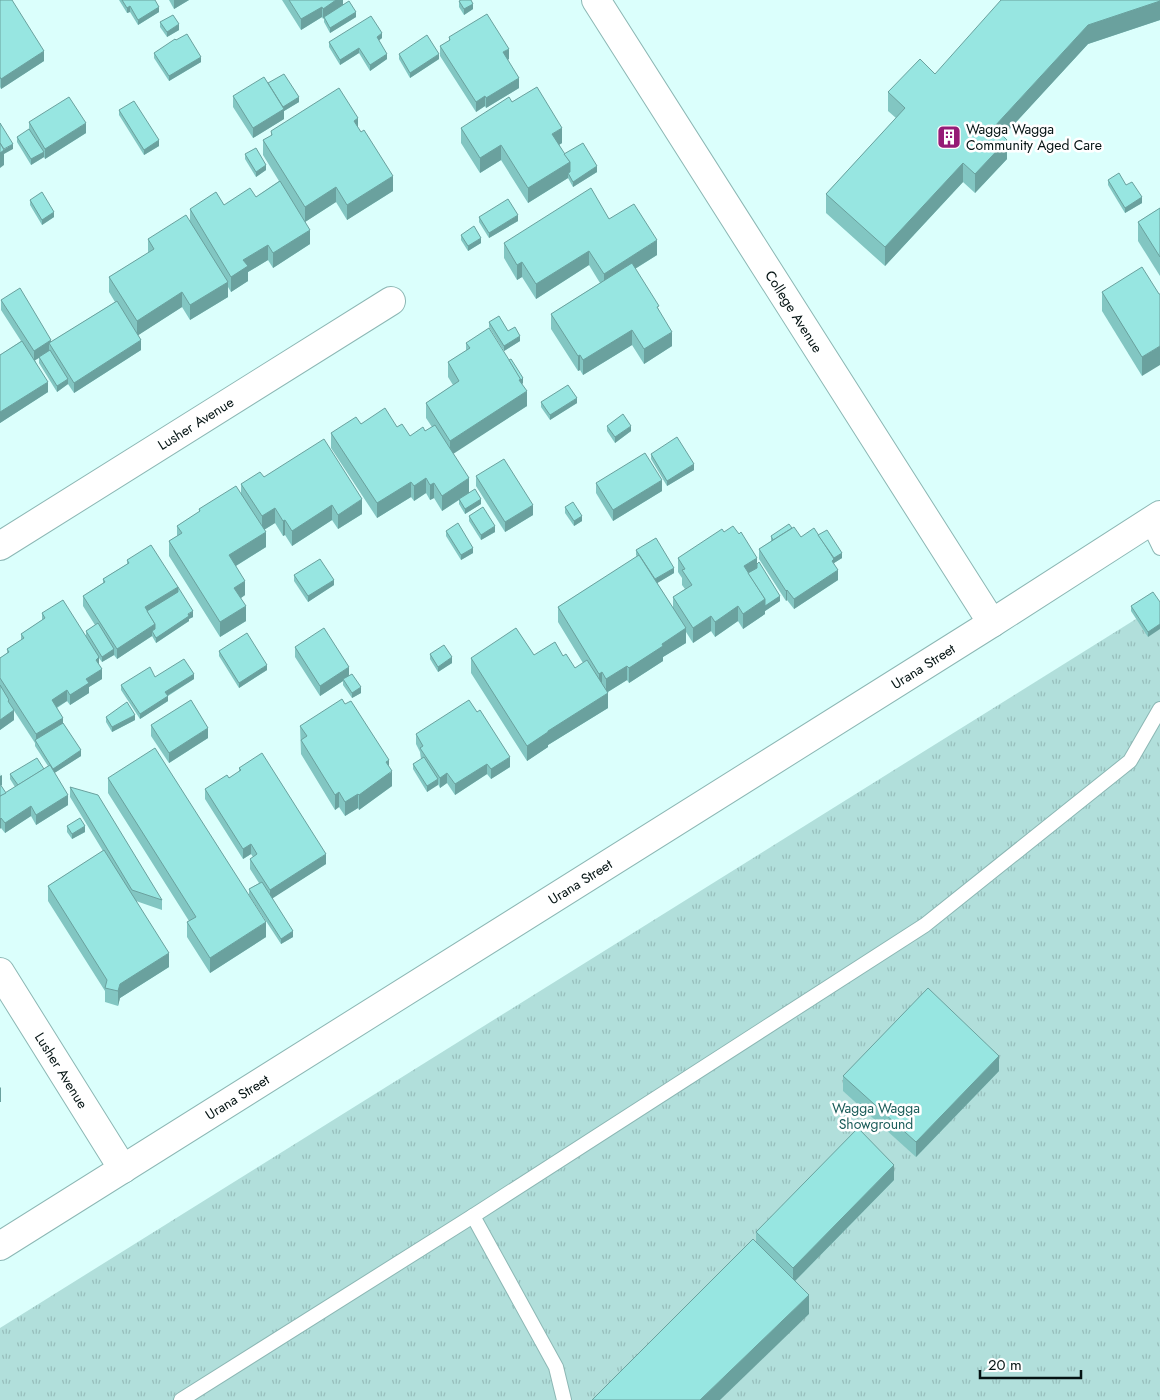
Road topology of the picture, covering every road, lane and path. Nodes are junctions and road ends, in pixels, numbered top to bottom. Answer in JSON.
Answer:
{"nodes":[{"id":1,"x":596,"y":0,"type":"edge"},
{"id":2,"x":391,"y":301,"type":"dead end"},
{"id":3,"x":1154,"y":519,"type":"edge"},
{"id":4,"x":0,"y":546,"type":"edge"},
{"id":5,"x":1160,"y":548,"type":"edge"},
{"id":6,"x":992,"y":623,"type":"junction"},
{"id":7,"x":1160,"y":709,"type":"edge"},
{"id":8,"x":0,"y":972,"type":"edge"},
{"id":9,"x":124,"y":1169,"type":"junction"},
{"id":10,"x":473,"y":1216,"type":"junction"},
{"id":11,"x":0,"y":1246,"type":"edge"},
{"id":12,"x":181,"y":1400,"type":"edge"},
{"id":13,"x":564,"y":1400,"type":"edge"}],
"edges":[{"from":1,"to":6,"type":"street","name":"College Avenue"},
{"from":2,"to":4,"type":"street","name":"Lusher Avenue"},
{"from":3,"to":5,"type":"lane"},
{"from":3,"to":6,"type":"street","name":"Urana Street"},
{"from":6,"to":9,"type":"street","name":"Urana Street"},
{"from":7,"to":10,"type":"lane"},
{"from":8,"to":9,"type":"street","name":"Lusher Avenue"},
{"from":9,"to":11,"type":"street","name":"Urana Street"},
{"from":10,"to":12,"type":"lane"},
{"from":10,"to":13,"type":"lane"}]}
